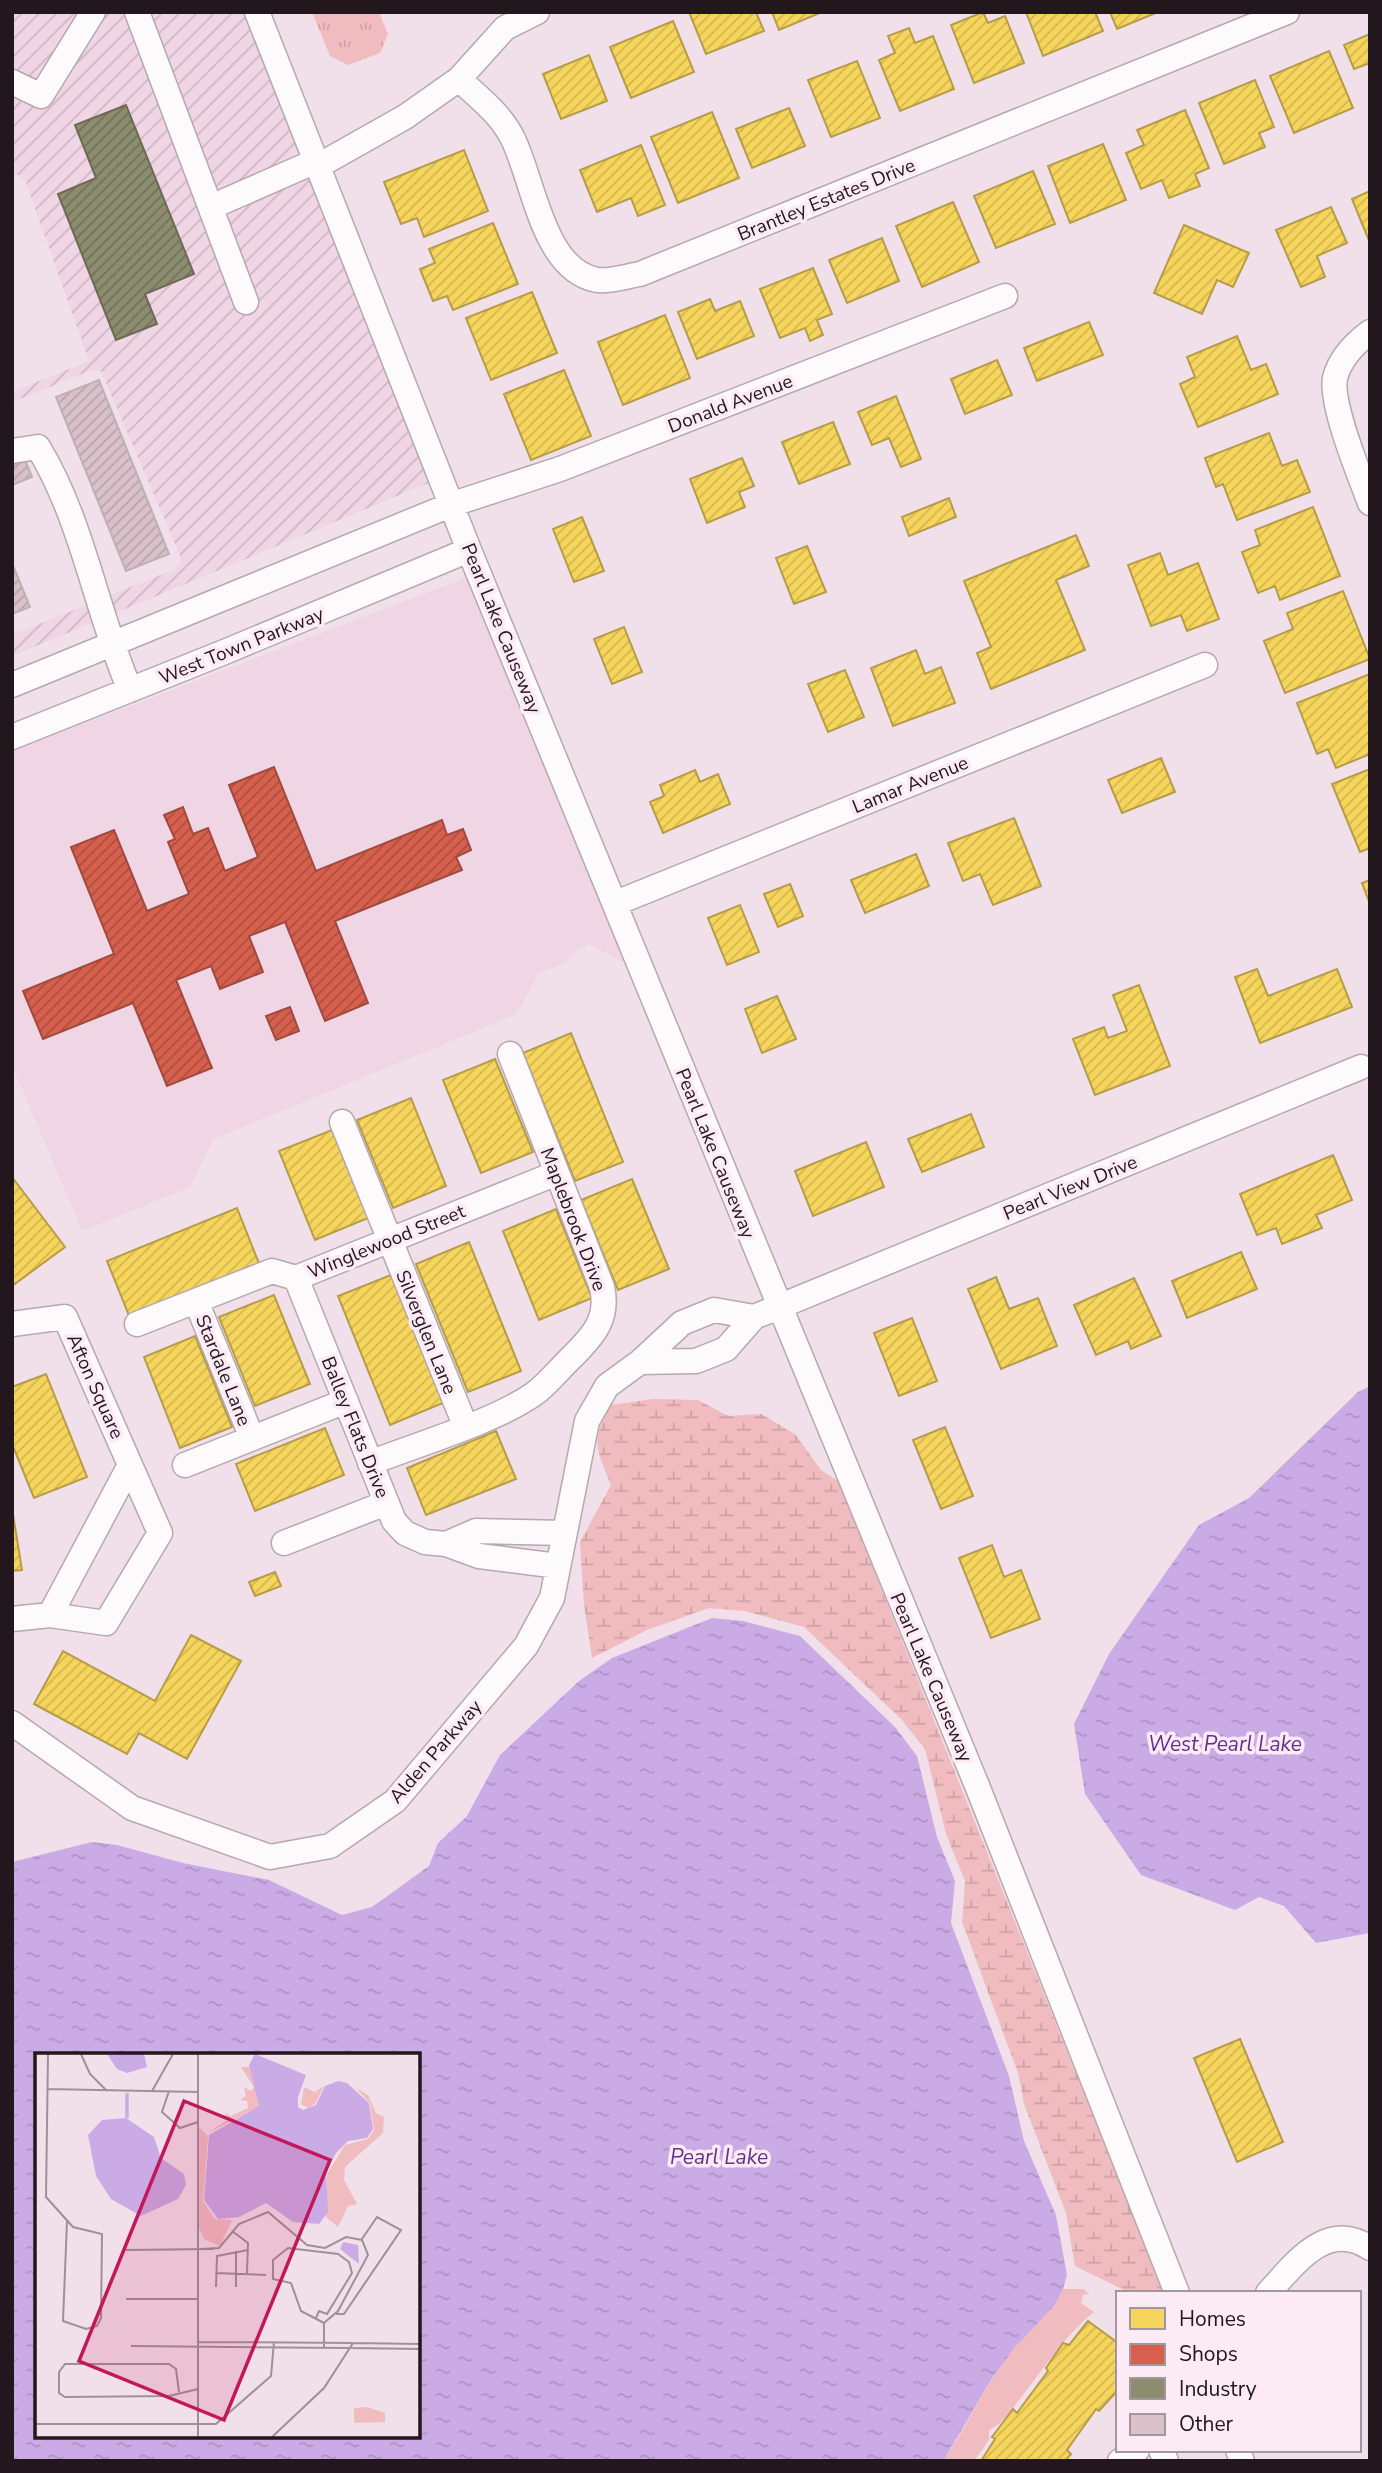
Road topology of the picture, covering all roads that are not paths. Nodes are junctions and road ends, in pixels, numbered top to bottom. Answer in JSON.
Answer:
{"nodes":[{"id":1,"x":93,"y":12,"type":"edge"},
{"id":2,"x":137,"y":12,"type":"edge"},
{"id":3,"x":257,"y":12,"type":"edge"},
{"id":4,"x":537,"y":12,"type":"edge"},
{"id":5,"x":1287,"y":12,"type":"edge"},
{"id":6,"x":459,"y":79,"type":"junction"},
{"id":7,"x":12,"y":82,"type":"edge"},
{"id":8,"x":317,"y":164,"type":"junction"},
{"id":9,"x":211,"y":207,"type":"junction"},
{"id":10,"x":1005,"y":296,"type":"dead end"},
{"id":11,"x":246,"y":302,"type":"dead end"},
{"id":12,"x":1370,"y":332,"type":"edge"},
{"id":13,"x":12,"y":451,"type":"edge"},
{"id":14,"x":1370,"y":503,"type":"edge"},
{"id":15,"x":453,"y":504,"type":"junction"},
{"id":16,"x":469,"y":550,"type":"junction"},
{"id":17,"x":110,"y":644,"type":"junction"},
{"id":18,"x":1205,"y":665,"type":"dead end"},
{"id":19,"x":12,"y":685,"type":"edge"},
{"id":20,"x":130,"y":690,"type":"junction"},
{"id":21,"x":12,"y":737,"type":"edge"},
{"id":22,"x":616,"y":903,"type":"junction"},
{"id":23,"x":510,"y":1054,"type":"dead end"},
{"id":24,"x":1361,"y":1067,"type":"dead end"},
{"id":25,"x":342,"y":1122,"type":"dead end"},
{"id":26,"x":557,"y":1173,"type":"junction"},
{"id":27,"x":390,"y":1240,"type":"junction"},
{"id":28,"x":296,"y":1278,"type":"junction"},
{"id":29,"x":196,"y":1301,"type":"junction"},
{"id":30,"x":778,"y":1307,"type":"junction"},
{"id":31,"x":754,"y":1317,"type":"junction"},
{"id":32,"x":12,"y":1324,"type":"edge"},
{"id":33,"x":137,"y":1324,"type":"dead end"},
{"id":34,"x":640,"y":1362,"type":"junction"},
{"id":35,"x":346,"y":1401,"type":"junction"},
{"id":36,"x":465,"y":1425,"type":"junction"},
{"id":37,"x":252,"y":1438,"type":"junction"},
{"id":38,"x":370,"y":1463,"type":"junction"},
{"id":39,"x":130,"y":1465,"type":"junction"},
{"id":40,"x":185,"y":1465,"type":"dead end"},
{"id":41,"x":386,"y":1503,"type":"junction"},
{"id":42,"x":565,"y":1533,"type":"junction"},
{"id":43,"x":284,"y":1543,"type":"dead end"},
{"id":44,"x":446,"y":1544,"type":"junction"},
{"id":45,"x":558,"y":1566,"type":"junction"},
{"id":46,"x":50,"y":1615,"type":"junction"},
{"id":47,"x":12,"y":1619,"type":"edge"},
{"id":48,"x":12,"y":1723,"type":"edge"},
{"id":49,"x":1370,"y":2248,"type":"edge"},
{"id":50,"x":1176,"y":2291,"type":"edge"},
{"id":51,"x":1270,"y":2291,"type":"edge"}],
"edges":[{"from":1,"to":7,"type":"street"},
{"from":2,"to":9,"type":"street"},
{"from":3,"to":8,"type":"street","name":"Pearl Lake Causeway"},
{"from":4,"to":6,"type":"street"},
{"from":5,"to":6,"type":"street","name":"Brantley Estates Drive"},
{"from":6,"to":8,"type":"street"},
{"from":8,"to":9,"type":"street"},
{"from":8,"to":15,"type":"street","name":"Pearl Lake Causeway"},
{"from":9,"to":11,"type":"street"},
{"from":10,"to":15,"type":"street","name":"Donald Avenue"},
{"from":12,"to":14,"type":"street"},
{"from":13,"to":17,"type":"street"},
{"from":15,"to":16,"type":"street","name":"Pearl Lake Causeway"},
{"from":15,"to":17,"type":"street"},
{"from":16,"to":20,"type":"street","name":"West Town Parkway"},
{"from":16,"to":22,"type":"street","name":"Pearl Lake Causeway"},
{"from":17,"to":19,"type":"street"},
{"from":17,"to":20,"type":"street"},
{"from":18,"to":22,"type":"street","name":"Lamar Avenue"},
{"from":20,"to":21,"type":"street","name":"West Town Parkway"},
{"from":22,"to":30,"type":"street","name":"Pearl Lake Causeway"},
{"from":23,"to":26,"type":"street","name":"Maplebrook Drive"},
{"from":24,"to":30,"type":"street","name":"Pearl View Drive"},
{"from":25,"to":27,"type":"street","name":"Silverglen Lane"},
{"from":26,"to":27,"type":"street","name":"Winglewood Street"},
{"from":26,"to":36,"type":"street","name":"Maplebrook Drive"},
{"from":27,"to":28,"type":"street","name":"Winglewood Street"},
{"from":27,"to":36,"type":"street","name":"Silverglen Lane"},
{"from":28,"to":29,"type":"street","name":"Winglewood Street"},
{"from":28,"to":35,"type":"street","name":"Balley Flats Drive"},
{"from":29,"to":33,"type":"street","name":"Winglewood Street"},
{"from":29,"to":37,"type":"street","name":"Stardale Lane"},
{"from":30,"to":31,"type":"street"},
{"from":30,"to":50,"type":"street","name":"Pearl Lake Causeway"},
{"from":31,"to":34,"type":"street"},
{"from":31,"to":34,"type":"street","name":"Alden Parkway"},
{"from":32,"to":39,"type":"street","name":"Afton Square"},
{"from":34,"to":42,"type":"street","name":"Alden Parkway"},
{"from":35,"to":37,"type":"street"},
{"from":35,"to":38,"type":"street","name":"Balley Flats Drive"},
{"from":36,"to":38,"type":"street","name":"Maplebrook Drive"},
{"from":37,"to":40,"type":"street"},
{"from":38,"to":41,"type":"street","name":"Balley Flats Drive"},
{"from":39,"to":46,"type":"street"},
{"from":39,"to":46,"type":"street","name":"Afton Square"},
{"from":41,"to":43,"type":"street"},
{"from":41,"to":44,"type":"street","name":"Balley Flats Drive"},
{"from":42,"to":44,"type":"street"},
{"from":42,"to":45,"type":"street","name":"Alden Parkway"},
{"from":44,"to":45,"type":"street","name":"Balley Flats Drive"},
{"from":45,"to":48,"type":"street","name":"Alden Parkway"},
{"from":46,"to":47,"type":"street","name":"Afton Square"},
{"from":49,"to":51,"type":"street"}]}
